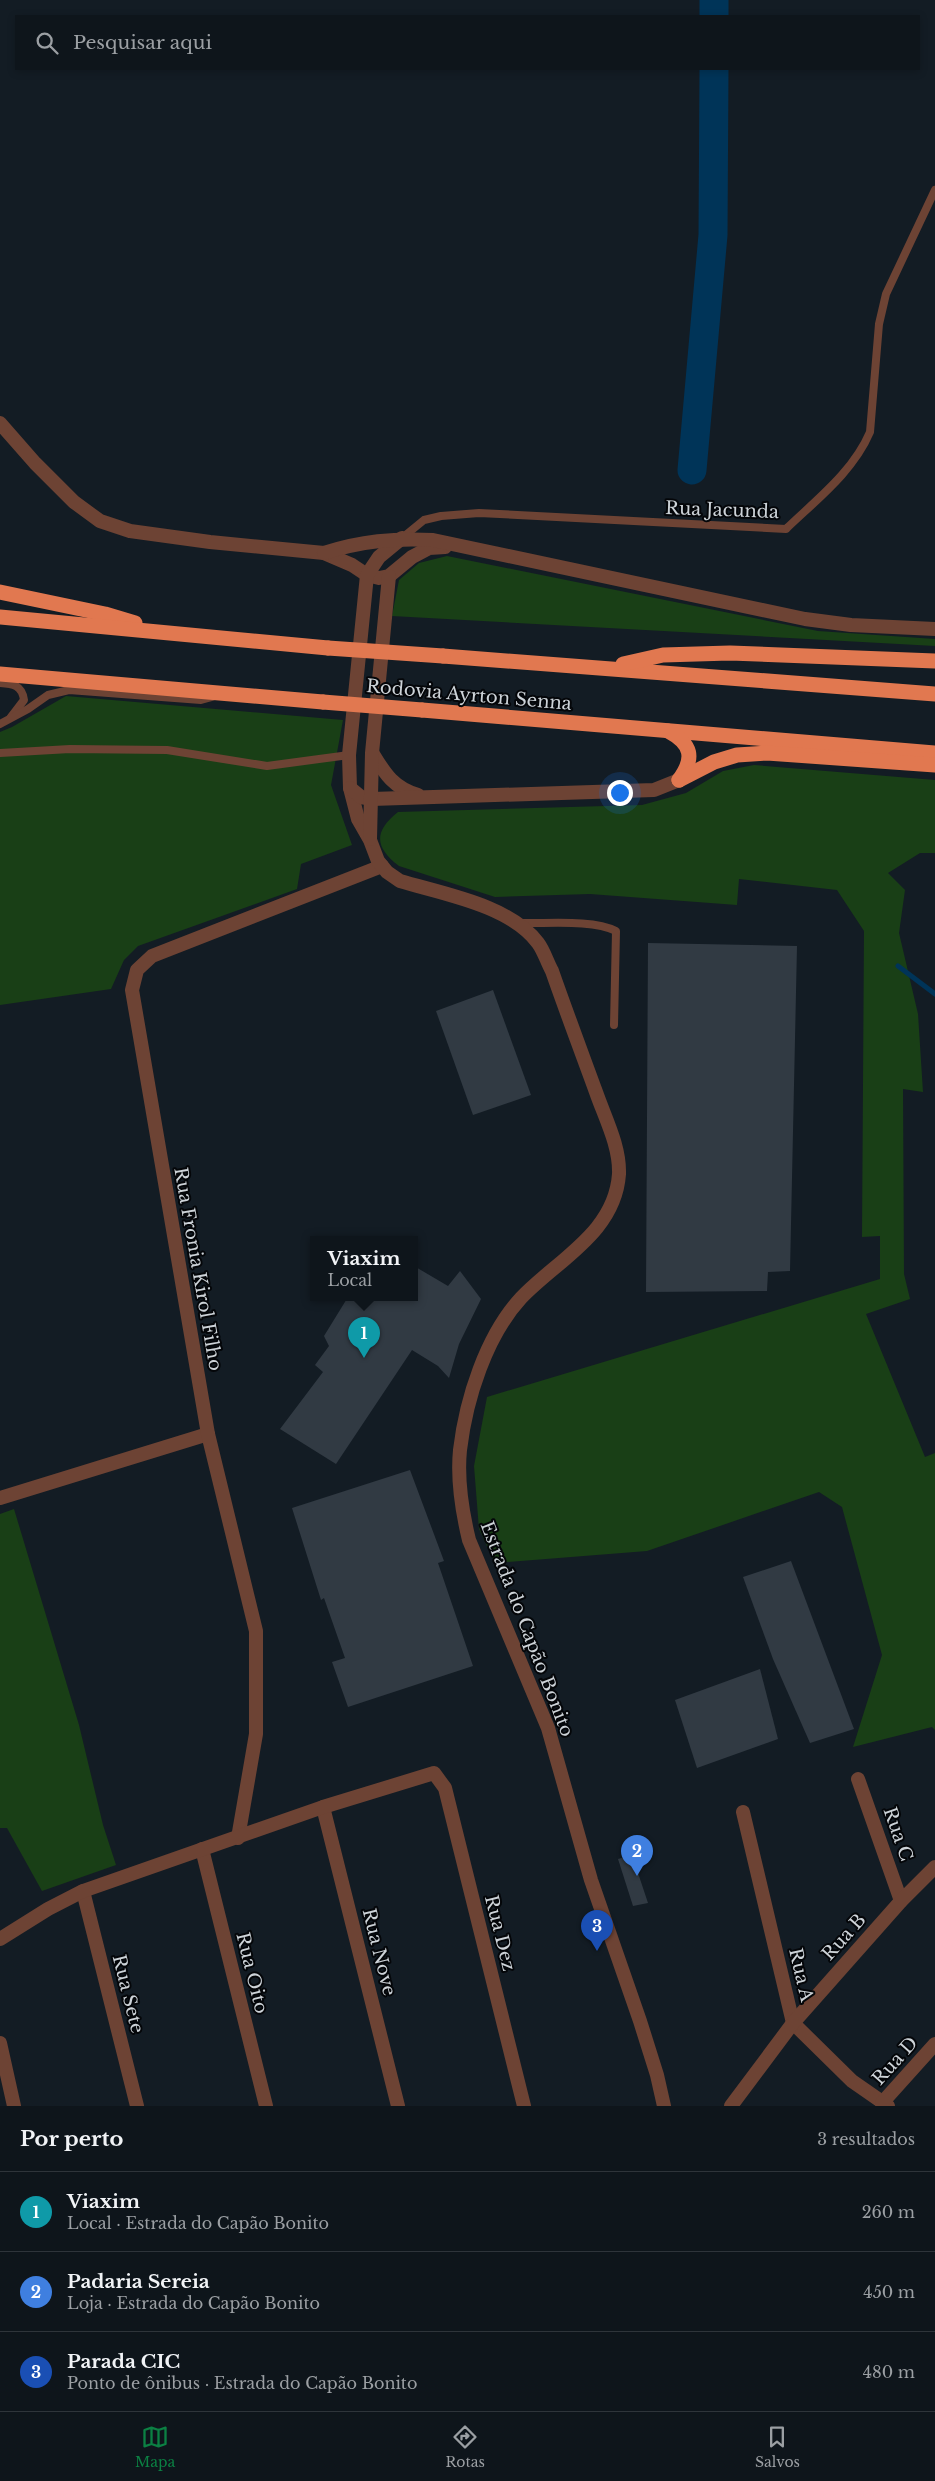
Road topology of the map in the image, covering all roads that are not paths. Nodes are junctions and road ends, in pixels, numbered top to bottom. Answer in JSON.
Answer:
{"nodes":[{"id":1,"x":935,"y":190,"type":"edge"},
{"id":2,"x":0,"y":423,"type":"edge"},
{"id":3,"x":402,"y":538,"type":"junction"},
{"id":4,"x":458,"y":545,"type":"junction"},
{"id":5,"x":324,"y":553,"type":"junction"},
{"id":6,"x":367,"y":575,"type":"junction"},
{"id":7,"x":389,"y":576,"type":"junction"},
{"id":8,"x":0,"y":592,"type":"edge"},
{"id":9,"x":0,"y":617,"type":"edge"},
{"id":10,"x":935,"y":629,"type":"edge"},
{"id":11,"x":162,"y":632,"type":"junction"},
{"id":12,"x":935,"y":661,"type":"edge"},
{"id":13,"x":607,"y":667,"type":"junction"},
{"id":14,"x":0,"y":674,"type":"edge"},
{"id":15,"x":0,"y":683,"type":"edge"},
{"id":16,"x":232,"y":693,"type":"junction"},
{"id":17,"x":935,"y":694,"type":"edge"},
{"id":18,"x":11,"y":718,"type":"junction"},
{"id":19,"x":0,"y":724,"type":"edge"},
{"id":20,"x":667,"y":731,"type":"junction"},
{"id":21,"x":0,"y":753,"type":"edge"},
{"id":22,"x":372,"y":753,"type":"junction"},
{"id":23,"x":935,"y":753,"type":"edge"},
{"id":24,"x":349,"y":755,"type":"junction"},
{"id":25,"x":935,"y":765,"type":"edge"},
{"id":26,"x":680,"y":780,"type":"junction"},
{"id":27,"x":350,"y":788,"type":"junction"},
{"id":28,"x":423,"y":797,"type":"junction"},
{"id":29,"x":372,"y":799,"type":"junction"},
{"id":30,"x":370,"y":840,"type":"junction"},
{"id":31,"x":382,"y":866,"type":"junction"},
{"id":32,"x":517,"y":923,"type":"junction"},
{"id":33,"x":614,"y":1025,"type":"dead end"},
{"id":34,"x":208,"y":1434,"type":"junction"},
{"id":35,"x":0,"y":1498,"type":"edge"},
{"id":36,"x":858,"y":1779,"type":"dead end"},
{"id":37,"x":323,"y":1807,"type":"junction"},
{"id":38,"x":743,"y":1812,"type":"dead end"},
{"id":39,"x":238,"y":1838,"type":"junction"},
{"id":40,"x":202,"y":1849,"type":"junction"},
{"id":41,"x":935,"y":1867,"type":"edge"},
{"id":42,"x":83,"y":1891,"type":"junction"},
{"id":43,"x":901,"y":1901,"type":"junction"},
{"id":44,"x":0,"y":1939,"type":"edge"},
{"id":45,"x":793,"y":2023,"type":"junction"},
{"id":46,"x":0,"y":2043,"type":"edge"},
{"id":47,"x":935,"y":2044,"type":"edge"},
{"id":48,"x":885,"y":2104,"type":"edge"},
{"id":49,"x":14,"y":2106,"type":"edge"},
{"id":50,"x":137,"y":2106,"type":"edge"},
{"id":51,"x":266,"y":2106,"type":"edge"},
{"id":52,"x":398,"y":2106,"type":"edge"},
{"id":53,"x":524,"y":2106,"type":"edge"},
{"id":54,"x":664,"y":2106,"type":"edge"},
{"id":55,"x":731,"y":2106,"type":"edge"}],
"edges":[{"from":1,"to":3,"type":"lane","name":"Rua Jacunda"},
{"from":2,"to":5,"type":"street"},
{"from":3,"to":4,"type":"street"},
{"from":3,"to":5,"type":"street"},
{"from":3,"to":6,"type":"street"},
{"from":4,"to":7,"type":"street"},
{"from":4,"to":10,"type":"street"},
{"from":5,"to":6,"type":"street"},
{"from":6,"to":7,"type":"street"},
{"from":6,"to":24,"type":"street","name":"Estrada do Capão Bonito"},
{"from":7,"to":22,"type":"street","name":"Estrada do Capão Bonito"},
{"from":8,"to":11,"type":"highway"},
{"from":9,"to":11,"type":"highway","name":"Rodovia Ayrton Senna"},
{"from":11,"to":13,"type":"highway","name":"Rodovia Ayrton Senna","bridge":true},
{"from":12,"to":13,"type":"highway"},
{"from":13,"to":17,"type":"highway","name":"Rodovia Ayrton Senna"},
{"from":14,"to":16,"type":"highway","name":"Rodovia Ayrton Senna"},
{"from":15,"to":18,"type":"lane"},
{"from":16,"to":18,"type":"lane"},
{"from":16,"to":20,"type":"highway","name":"Rodovia Ayrton Senna","bridge":true},
{"from":18,"to":19,"type":"lane"},
{"from":20,"to":23,"type":"highway","name":"Rodovia Ayrton Senna"},
{"from":20,"to":26,"type":"highway"},
{"from":21,"to":24,"type":"lane"},
{"from":22,"to":28,"type":"street"},
{"from":22,"to":29,"type":"street","name":"Estrada do Capão Bonito"},
{"from":24,"to":27,"type":"street","name":"Estrada do Capão Bonito"},
{"from":25,"to":26,"type":"highway"},
{"from":26,"to":28,"type":"street"},
{"from":27,"to":29,"type":"street"},
{"from":27,"to":30,"type":"street","name":"Estrada do Capão Bonito"},
{"from":28,"to":29,"type":"street"},
{"from":29,"to":30,"type":"street","name":"Estrada do Capão Bonito"},
{"from":30,"to":31,"type":"street","name":"Estrada do Capão Bonito"},
{"from":31,"to":32,"type":"street","name":"Estrada do Capão Bonito"},
{"from":31,"to":34,"type":"street","name":"Rua Fronia Kirol Filho"},
{"from":32,"to":33,"type":"lane"},
{"from":32,"to":54,"type":"street","name":"Estrada do Capão Bonito"},
{"from":34,"to":35,"type":"street"},
{"from":34,"to":39,"type":"street","name":"Rua Fronia Kirol Filho"},
{"from":36,"to":43,"type":"street","name":"Rua C"},
{"from":37,"to":39,"type":"street"},
{"from":37,"to":52,"type":"street","name":"Rua Nove"},
{"from":37,"to":53,"type":"street","name":"Rua Dez"},
{"from":38,"to":45,"type":"street","name":"Rua A"},
{"from":39,"to":40,"type":"street"},
{"from":40,"to":42,"type":"street"},
{"from":40,"to":51,"type":"street","name":"Rua Oito"},
{"from":41,"to":43,"type":"street","name":"Rua B"},
{"from":42,"to":44,"type":"street"},
{"from":42,"to":50,"type":"street","name":"Rua Sete"},
{"from":43,"to":45,"type":"street","name":"Rua B"},
{"from":45,"to":48,"type":"street","name":"Rua A"},
{"from":45,"to":55,"type":"street","name":"Rua B"},
{"from":46,"to":49,"type":"street"},
{"from":47,"to":48,"type":"street","name":"Rua D"}]}
